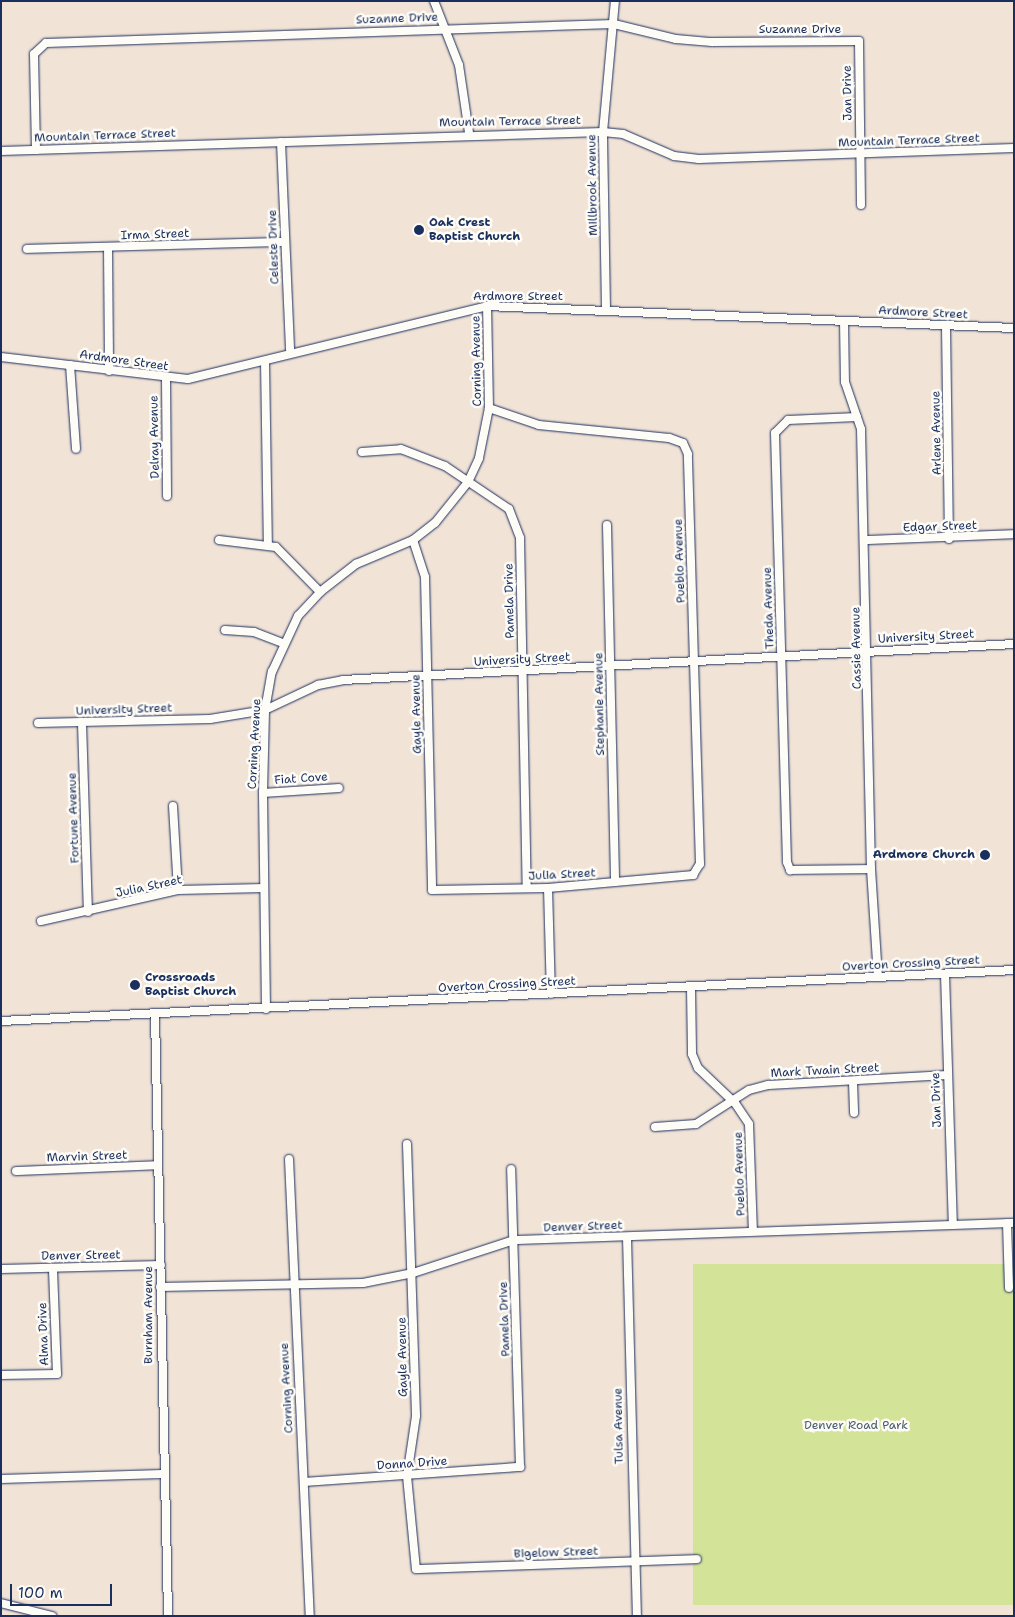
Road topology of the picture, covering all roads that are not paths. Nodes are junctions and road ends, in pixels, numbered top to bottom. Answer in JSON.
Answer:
{"nodes":[{"id":1,"x":434,"y":1,"type":"edge"},
{"id":2,"x":615,"y":1,"type":"edge"},
{"id":3,"x":614,"y":24,"type":"junction"},
{"id":4,"x":444,"y":28,"type":"junction"},
{"id":5,"x":859,"y":41,"type":"joint"},
{"id":6,"x":603,"y":132,"type":"junction"},
{"id":7,"x":469,"y":133,"type":"junction"},
{"id":8,"x":281,"y":142,"type":"junction"},
{"id":9,"x":1014,"y":148,"type":"edge"},
{"id":10,"x":36,"y":150,"type":"junction"},
{"id":11,"x":1,"y":151,"type":"edge"},
{"id":12,"x":860,"y":154,"type":"junction"},
{"id":13,"x":861,"y":204,"type":"dead end"},
{"id":14,"x":284,"y":242,"type":"junction"},
{"id":15,"x":27,"y":248,"type":"dead end"},
{"id":16,"x":108,"y":248,"type":"junction"},
{"id":17,"x":487,"y":306,"type":"junction"},
{"id":18,"x":606,"y":309,"type":"junction"},
{"id":19,"x":844,"y":321,"type":"junction"},
{"id":20,"x":946,"y":326,"type":"junction"},
{"id":21,"x":1014,"y":328,"type":"edge"},
{"id":22,"x":290,"y":352,"type":"junction"},
{"id":23,"x":1,"y":357,"type":"edge"},
{"id":24,"x":265,"y":361,"type":"junction"},
{"id":25,"x":70,"y":365,"type":"junction"},
{"id":26,"x":109,"y":371,"type":"junction"},
{"id":27,"x":166,"y":379,"type":"junction"},
{"id":28,"x":489,"y":408,"type":"junction"},
{"id":29,"x":857,"y":417,"type":"junction"},
{"id":30,"x":76,"y":449,"type":"dead end"},
{"id":31,"x":362,"y":452,"type":"dead end"},
{"id":32,"x":468,"y":482,"type":"junction"},
{"id":33,"x":167,"y":496,"type":"dead end"},
{"id":34,"x":607,"y":525,"type":"dead end"},
{"id":35,"x":1014,"y":534,"type":"edge"},
{"id":36,"x":949,"y":539,"type":"junction"},
{"id":37,"x":219,"y":540,"type":"dead end"},
{"id":38,"x":413,"y":540,"type":"junction"},
{"id":39,"x":866,"y":540,"type":"junction"},
{"id":40,"x":268,"y":544,"type":"junction"},
{"id":41,"x":320,"y":592,"type":"junction"},
{"id":42,"x":225,"y":630,"type":"dead end"},
{"id":43,"x":283,"y":643,"type":"junction"},
{"id":44,"x":1014,"y":644,"type":"edge"},
{"id":45,"x":868,"y":651,"type":"junction"},
{"id":46,"x":782,"y":657,"type":"junction"},
{"id":47,"x":695,"y":660,"type":"junction"},
{"id":48,"x":610,"y":665,"type":"junction"},
{"id":49,"x":522,"y":672,"type":"junction"},
{"id":50,"x":427,"y":676,"type":"junction"},
{"id":51,"x":265,"y":710,"type":"junction"},
{"id":52,"x":82,"y":722,"type":"junction"},
{"id":53,"x":38,"y":723,"type":"dead end"},
{"id":54,"x":340,"y":788,"type":"dead end"},
{"id":55,"x":263,"y":793,"type":"junction"},
{"id":56,"x":173,"y":806,"type":"dead end"},
{"id":57,"x":871,"y":869,"type":"junction"},
{"id":58,"x":693,"y":875,"type":"joint"},
{"id":59,"x":615,"y":882,"type":"junction"},
{"id":60,"x":264,"y":888,"type":"junction"},
{"id":61,"x":527,"y":888,"type":"junction"},
{"id":62,"x":548,"y":888,"type":"junction"},
{"id":63,"x":178,"y":890,"type":"junction"},
{"id":64,"x":432,"y":890,"type":"joint"},
{"id":65,"x":88,"y":912,"type":"junction"},
{"id":66,"x":41,"y":921,"type":"dead end"},
{"id":67,"x":1014,"y":970,"type":"edge"},
{"id":68,"x":945,"y":974,"type":"junction"},
{"id":69,"x":878,"y":977,"type":"junction"},
{"id":70,"x":691,"y":988,"type":"junction"},
{"id":71,"x":551,"y":994,"type":"junction"},
{"id":72,"x":266,"y":1009,"type":"junction"},
{"id":73,"x":156,"y":1014,"type":"junction"},
{"id":74,"x":1,"y":1020,"type":"edge"},
{"id":75,"x":948,"y":1075,"type":"junction"},
{"id":76,"x":853,"y":1082,"type":"junction"},
{"id":77,"x":735,"y":1103,"type":"junction"},
{"id":78,"x":854,"y":1113,"type":"dead end"},
{"id":79,"x":655,"y":1127,"type":"dead end"},
{"id":80,"x":407,"y":1144,"type":"dead end"},
{"id":81,"x":289,"y":1159,"type":"dead end"},
{"id":82,"x":158,"y":1165,"type":"junction"},
{"id":83,"x":511,"y":1169,"type":"dead end"},
{"id":84,"x":16,"y":1171,"type":"dead end"},
{"id":85,"x":1010,"y":1223,"type":"edge"},
{"id":86,"x":953,"y":1225,"type":"junction"},
{"id":87,"x":753,"y":1231,"type":"junction"},
{"id":88,"x":627,"y":1236,"type":"junction"},
{"id":89,"x":514,"y":1240,"type":"junction"},
{"id":90,"x":161,"y":1265,"type":"junction"},
{"id":91,"x":53,"y":1268,"type":"junction"},
{"id":92,"x":1,"y":1269,"type":"edge"},
{"id":93,"x":413,"y":1273,"type":"junction"},
{"id":94,"x":293,"y":1284,"type":"junction"},
{"id":95,"x":160,"y":1287,"type":"junction"},
{"id":96,"x":1009,"y":1288,"type":"dead end"},
{"id":97,"x":1,"y":1375,"type":"edge"},
{"id":98,"x":520,"y":1467,"type":"joint"},
{"id":99,"x":162,"y":1474,"type":"junction"},
{"id":100,"x":408,"y":1476,"type":"junction"},
{"id":101,"x":1,"y":1479,"type":"edge"},
{"id":102,"x":304,"y":1482,"type":"junction"},
{"id":103,"x":696,"y":1559,"type":"dead end"},
{"id":104,"x":633,"y":1561,"type":"junction"},
{"id":105,"x":416,"y":1568,"type":"joint"},
{"id":106,"x":1,"y":1603,"type":"edge"},
{"id":107,"x":52,"y":1616,"type":"edge"},
{"id":108,"x":168,"y":1616,"type":"edge"},
{"id":109,"x":310,"y":1616,"type":"edge"},
{"id":110,"x":637,"y":1616,"type":"edge"}],
"edges":[{"from":1,"to":4,"type":"street"},
{"from":2,"to":3,"type":"street","name":"Millbrook Avenue"},
{"from":3,"to":4,"type":"street","name":"Suzanne Drive"},
{"from":3,"to":5,"type":"street","name":"Suzanne Drive"},
{"from":3,"to":6,"type":"street","name":"Millbrook Avenue"},
{"from":4,"to":7,"type":"street"},
{"from":4,"to":10,"type":"street","name":"Suzanne Drive"},
{"from":5,"to":12,"type":"street","name":"Jan Drive"},
{"from":6,"to":7,"type":"street","name":"Mountain Terrace Street"},
{"from":6,"to":12,"type":"street","name":"Mountain Terrace Street"},
{"from":6,"to":18,"type":"street","name":"Millbrook Avenue"},
{"from":7,"to":8,"type":"street","name":"Mountain Terrace Street"},
{"from":8,"to":10,"type":"street","name":"Mountain Terrace Street"},
{"from":8,"to":14,"type":"street","name":"Celeste Drive"},
{"from":9,"to":12,"type":"street","name":"Mountain Terrace Street"},
{"from":10,"to":11,"type":"street","name":"Mountain Terrace Street"},
{"from":12,"to":13,"type":"street","name":"Jan Drive"},
{"from":14,"to":16,"type":"street","name":"Irma Street"},
{"from":14,"to":22,"type":"street","name":"Celeste Drive"},
{"from":15,"to":16,"type":"street","name":"Irma Street"},
{"from":16,"to":26,"type":"street"},
{"from":17,"to":18,"type":"street","name":"Ardmore Street"},
{"from":17,"to":22,"type":"street","name":"Ardmore Street"},
{"from":17,"to":28,"type":"street","name":"Corning Avenue"},
{"from":18,"to":19,"type":"street","name":"Ardmore Street"},
{"from":19,"to":20,"type":"street","name":"Ardmore Street"},
{"from":19,"to":29,"type":"street","name":"Cassie Avenue"},
{"from":20,"to":21,"type":"street","name":"Ardmore Street"},
{"from":20,"to":36,"type":"street","name":"Arlene Avenue"},
{"from":22,"to":24,"type":"street","name":"Ardmore Street"},
{"from":23,"to":25,"type":"street","name":"Ardmore Street"},
{"from":24,"to":27,"type":"street","name":"Ardmore Street"},
{"from":24,"to":40,"type":"street"},
{"from":25,"to":26,"type":"street","name":"Ardmore Street"},
{"from":25,"to":30,"type":"street"},
{"from":26,"to":27,"type":"street","name":"Ardmore Street"},
{"from":27,"to":33,"type":"street","name":"Delray Avenue"},
{"from":28,"to":32,"type":"street","name":"Corning Avenue"},
{"from":28,"to":47,"type":"street","name":"Pueblo Avenue"},
{"from":29,"to":39,"type":"street","name":"Cassie Avenue"},
{"from":29,"to":46,"type":"street","name":"Theda Avenue"},
{"from":31,"to":32,"type":"street","name":"Pamela Drive"},
{"from":32,"to":38,"type":"street","name":"Corning Avenue"},
{"from":32,"to":49,"type":"street","name":"Pamela Drive"},
{"from":34,"to":48,"type":"street","name":"Stephanie Avenue"},
{"from":35,"to":36,"type":"street","name":"Edgar Street"},
{"from":36,"to":39,"type":"street","name":"Edgar Street"},
{"from":37,"to":40,"type":"street"},
{"from":38,"to":41,"type":"street","name":"Corning Avenue"},
{"from":38,"to":50,"type":"street","name":"Gayle Avenue"},
{"from":39,"to":45,"type":"street","name":"Cassie Avenue"},
{"from":40,"to":41,"type":"street"},
{"from":41,"to":43,"type":"street","name":"Corning Avenue"},
{"from":42,"to":43,"type":"street"},
{"from":43,"to":51,"type":"street","name":"Corning Avenue"},
{"from":44,"to":45,"type":"street","name":"University Street"},
{"from":45,"to":46,"type":"street","name":"University Street"},
{"from":45,"to":57,"type":"street","name":"Cassie Avenue"},
{"from":46,"to":47,"type":"street","name":"University Street"},
{"from":46,"to":57,"type":"street","name":"Theda Avenue"},
{"from":47,"to":48,"type":"street","name":"University Street"},
{"from":47,"to":58,"type":"street","name":"Pueblo Avenue"},
{"from":48,"to":49,"type":"street","name":"University Street"},
{"from":48,"to":59,"type":"street","name":"Stephanie Avenue"},
{"from":49,"to":50,"type":"street","name":"University Street"},
{"from":49,"to":61,"type":"street","name":"Pamela Drive"},
{"from":50,"to":51,"type":"street","name":"University Street"},
{"from":50,"to":64,"type":"street","name":"Gayle Avenue"},
{"from":51,"to":52,"type":"street","name":"University Street"},
{"from":51,"to":55,"type":"street","name":"Corning Avenue"},
{"from":52,"to":53,"type":"street","name":"University Street"},
{"from":52,"to":65,"type":"street","name":"Fortune Avenue"},
{"from":54,"to":55,"type":"street","name":"Fiat Cove"},
{"from":55,"to":60,"type":"street","name":"Corning Avenue"},
{"from":56,"to":63,"type":"street"},
{"from":57,"to":69,"type":"street","name":"Cassie Avenue"},
{"from":58,"to":59,"type":"street","name":"Julia Street"},
{"from":59,"to":62,"type":"street","name":"Julia Street"},
{"from":60,"to":63,"type":"street","name":"Julia Street"},
{"from":60,"to":72,"type":"street","name":"Corning Avenue"},
{"from":61,"to":62,"type":"street","name":"Julia Street"},
{"from":61,"to":64,"type":"street","name":"Julia Street"},
{"from":62,"to":71,"type":"street"},
{"from":63,"to":65,"type":"street","name":"Julia Street"},
{"from":65,"to":66,"type":"street","name":"Julia Street"},
{"from":67,"to":68,"type":"street","name":"Overton Crossing Street"},
{"from":68,"to":69,"type":"street","name":"Overton Crossing Street"},
{"from":68,"to":75,"type":"street","name":"Jan Drive"},
{"from":69,"to":70,"type":"street","name":"Overton Crossing Street"},
{"from":70,"to":71,"type":"street","name":"Overton Crossing Street"},
{"from":70,"to":77,"type":"street","name":"Pueblo Avenue"},
{"from":71,"to":72,"type":"street","name":"Overton Crossing Street"},
{"from":72,"to":73,"type":"street","name":"Overton Crossing Street"},
{"from":73,"to":74,"type":"street","name":"Overton Crossing Street"},
{"from":73,"to":82,"type":"street","name":"Burnham Avenue"},
{"from":75,"to":76,"type":"street","name":"Mark Twain Street"},
{"from":75,"to":86,"type":"street","name":"Jan Drive"},
{"from":76,"to":77,"type":"street","name":"Mark Twain Street"},
{"from":76,"to":78,"type":"street"},
{"from":77,"to":79,"type":"street","name":"Mark Twain Street"},
{"from":77,"to":87,"type":"street","name":"Pueblo Avenue"},
{"from":80,"to":93,"type":"street","name":"Gayle Avenue"},
{"from":81,"to":94,"type":"street","name":"Corning Avenue"},
{"from":82,"to":84,"type":"street","name":"Marvin Street"},
{"from":82,"to":90,"type":"street","name":"Burnham Avenue"},
{"from":83,"to":89,"type":"street","name":"Pamela Drive"},
{"from":85,"to":86,"type":"street","name":"Denver Street"},
{"from":85,"to":96,"type":"street"},
{"from":86,"to":87,"type":"street","name":"Denver Street"},
{"from":87,"to":88,"type":"street","name":"Denver Street"},
{"from":88,"to":89,"type":"street","name":"Denver Street"},
{"from":88,"to":104,"type":"street","name":"Tulsa Avenue"},
{"from":89,"to":93,"type":"street","name":"Denver Street"},
{"from":89,"to":98,"type":"street","name":"Pamela Drive"},
{"from":90,"to":91,"type":"street","name":"Denver Street"},
{"from":90,"to":95,"type":"street","name":"Burnham Avenue"},
{"from":91,"to":92,"type":"street","name":"Denver Street"},
{"from":91,"to":97,"type":"street","name":"Alma Drive"},
{"from":93,"to":94,"type":"street","name":"Denver Street"},
{"from":93,"to":100,"type":"street","name":"Gayle Avenue"},
{"from":94,"to":95,"type":"street","name":"Denver Street"},
{"from":94,"to":102,"type":"street","name":"Corning Avenue"},
{"from":95,"to":99,"type":"street","name":"Burnham Avenue"},
{"from":98,"to":100,"type":"street","name":"Donna Drive"},
{"from":99,"to":101,"type":"street"},
{"from":99,"to":108,"type":"street","name":"Burnham Avenue"},
{"from":100,"to":102,"type":"street","name":"Donna Drive"},
{"from":100,"to":105,"type":"street","name":"Gayle Avenue"},
{"from":102,"to":109,"type":"street","name":"Corning Avenue"},
{"from":103,"to":104,"type":"street","name":"Bigelow Street"},
{"from":104,"to":105,"type":"street","name":"Bigelow Street"},
{"from":104,"to":110,"type":"street","name":"Tulsa Avenue"},
{"from":106,"to":107,"type":"street"}]}
